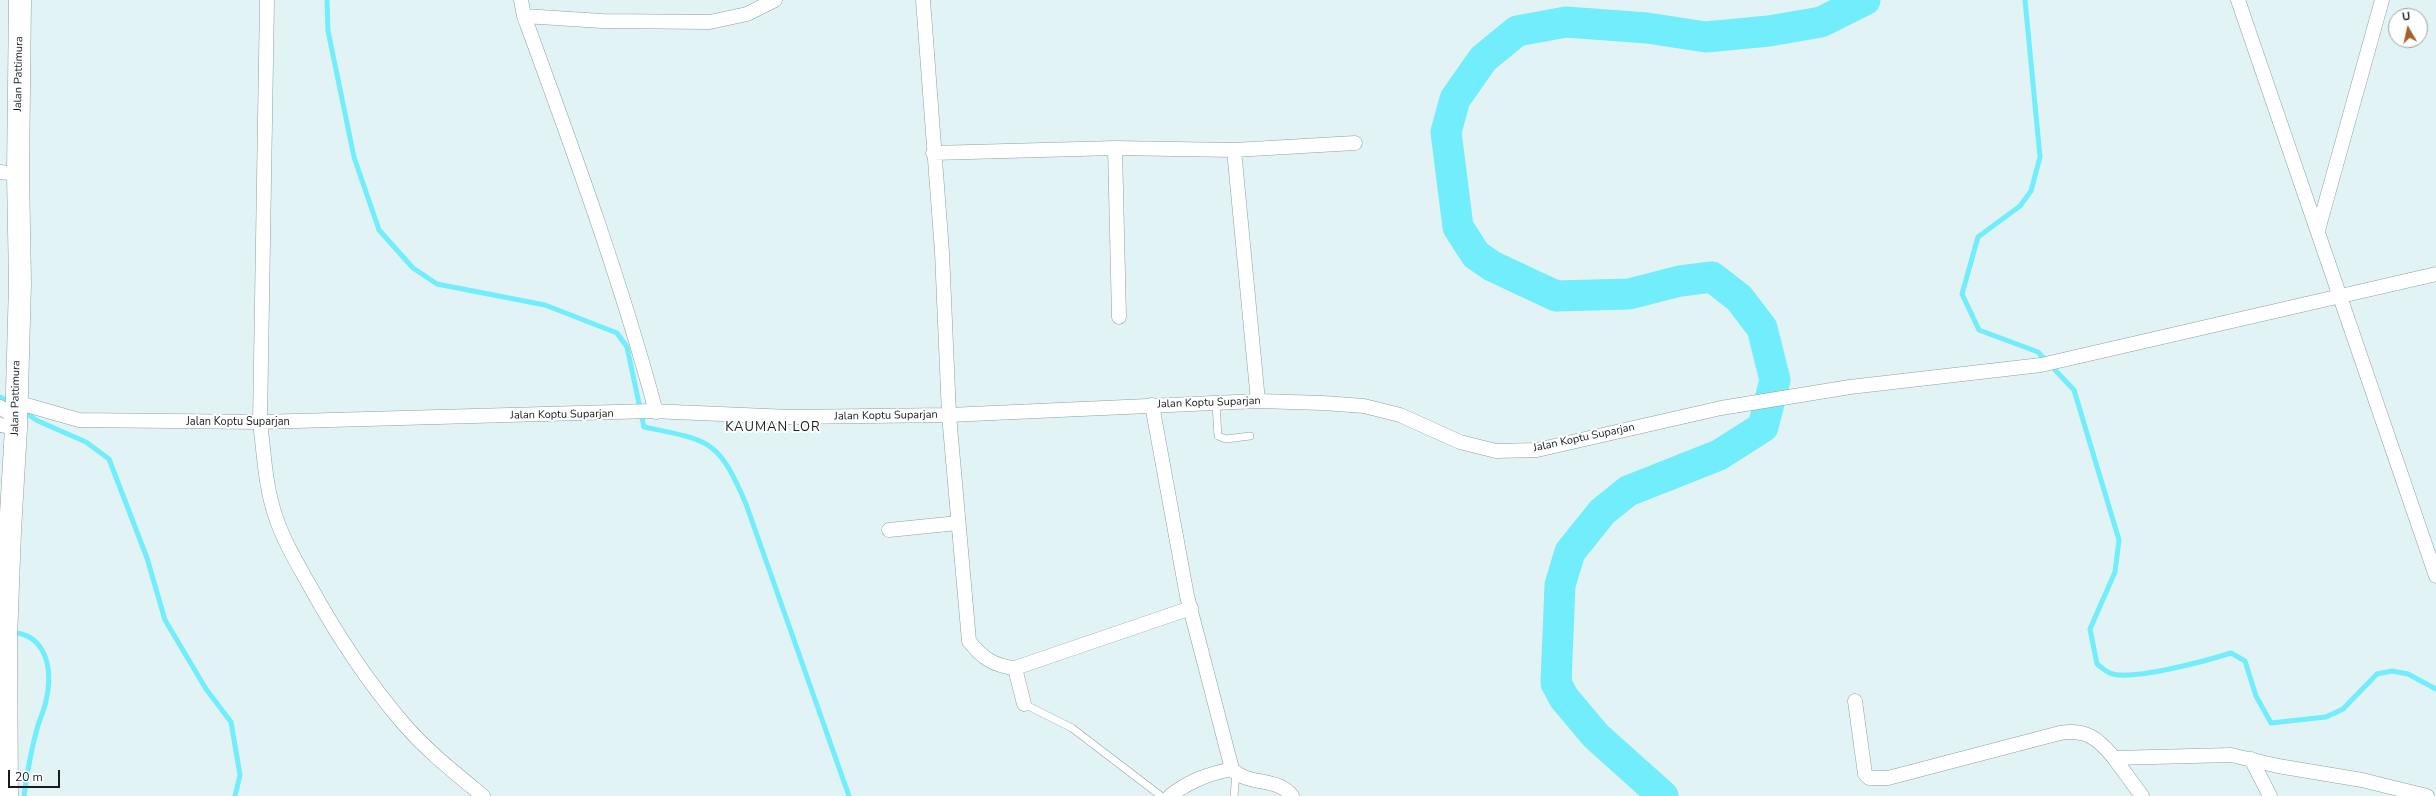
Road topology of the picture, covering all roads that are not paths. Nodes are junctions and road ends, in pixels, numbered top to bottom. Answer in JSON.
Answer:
{"nodes":[{"id":1,"x":20,"y":0,"type":"edge"},
{"id":2,"x":267,"y":0,"type":"edge"},
{"id":3,"x":521,"y":0,"type":"edge"},
{"id":4,"x":775,"y":0,"type":"edge"},
{"id":5,"x":923,"y":0,"type":"edge"},
{"id":6,"x":2238,"y":0,"type":"edge"},
{"id":7,"x":2382,"y":0,"type":"edge"},
{"id":8,"x":524,"y":16,"type":"junction"},
{"id":9,"x":1355,"y":143,"type":"dead end"},
{"id":10,"x":1115,"y":148,"type":"junction"},
{"id":11,"x":1234,"y":150,"type":"junction"},
{"id":12,"x":934,"y":153,"type":"junction"},
{"id":13,"x":9,"y":173,"type":"edge"},
{"id":14,"x":2318,"y":230,"type":"junction"},
{"id":15,"x":2436,"y":274,"type":"edge"},
{"id":16,"x":2338,"y":296,"type":"junction"},
{"id":17,"x":1119,"y":317,"type":"dead end"},
{"id":18,"x":1258,"y":401,"type":"junction"},
{"id":19,"x":1216,"y":404,"type":"junction"},
{"id":20,"x":1152,"y":405,"type":"junction"},
{"id":21,"x":653,"y":412,"type":"junction"},
{"id":22,"x":11,"y":414,"type":"edge"},
{"id":23,"x":949,"y":414,"type":"junction"},
{"id":24,"x":260,"y":422,"type":"junction"},
{"id":25,"x":1250,"y":436,"type":"dead end"},
{"id":26,"x":958,"y":523,"type":"junction"},
{"id":27,"x":888,"y":530,"type":"dead end"},
{"id":28,"x":2436,"y":576,"type":"edge"},
{"id":29,"x":1191,"y":608,"type":"junction"},
{"id":30,"x":5,"y":638,"type":"edge"},
{"id":31,"x":1015,"y":668,"type":"junction"},
{"id":32,"x":4,"y":701,"type":"edge"},
{"id":33,"x":1855,"y":701,"type":"dead end"},
{"id":34,"x":1024,"y":704,"type":"joint"},
{"id":35,"x":2114,"y":758,"type":"junction"},
{"id":36,"x":2251,"y":759,"type":"junction"},
{"id":37,"x":1234,"y":771,"type":"junction"},
{"id":38,"x":6,"y":796,"type":"edge"},
{"id":39,"x":483,"y":796,"type":"edge"},
{"id":40,"x":1161,"y":796,"type":"edge"},
{"id":41,"x":1170,"y":796,"type":"edge"},
{"id":42,"x":1234,"y":796,"type":"edge"},
{"id":43,"x":1292,"y":796,"type":"edge"},
{"id":44,"x":2142,"y":796,"type":"edge"},
{"id":45,"x":2270,"y":796,"type":"edge"},
{"id":46,"x":2427,"y":796,"type":"edge"}],
"edges":[{"from":1,"to":13,"type":"main road","name":"Jalan Pattimura"},
{"from":2,"to":24,"type":"street"},
{"from":3,"to":8,"type":"street"},
{"from":4,"to":8,"type":"street"},
{"from":5,"to":12,"type":"street"},
{"from":6,"to":14,"type":"street"},
{"from":7,"to":14,"type":"street"},
{"from":8,"to":21,"type":"street"},
{"from":9,"to":11,"type":"street"},
{"from":10,"to":11,"type":"street"},
{"from":10,"to":12,"type":"street"},
{"from":10,"to":17,"type":"street"},
{"from":11,"to":18,"type":"street"},
{"from":12,"to":23,"type":"street"},
{"from":13,"to":22,"type":"main road","name":"Jalan Pattimura"},
{"from":14,"to":16,"type":"street"},
{"from":15,"to":16,"type":"street","name":"Jalan Koptu Suparjan"},
{"from":16,"to":18,"type":"street","name":"Jalan Koptu Suparjan"},
{"from":16,"to":28,"type":"street"},
{"from":18,"to":19,"type":"street","name":"Jalan Koptu Suparjan"},
{"from":19,"to":20,"type":"street","name":"Jalan Koptu Suparjan"},
{"from":19,"to":25,"type":"lane"},
{"from":20,"to":23,"type":"street","name":"Jalan Koptu Suparjan"},
{"from":20,"to":29,"type":"street"},
{"from":21,"to":23,"type":"street","name":"Jalan Koptu Suparjan"},
{"from":21,"to":24,"type":"street","name":"Jalan Koptu Suparjan"},
{"from":22,"to":24,"type":"street","name":"Jalan Koptu Suparjan"},
{"from":22,"to":30,"type":"main road","name":"Jalan Pattimura"},
{"from":23,"to":26,"type":"street"},
{"from":24,"to":39,"type":"street"},
{"from":26,"to":27,"type":"street"},
{"from":26,"to":31,"type":"street"},
{"from":29,"to":31,"type":"street"},
{"from":29,"to":37,"type":"street"},
{"from":30,"to":32,"type":"main road","name":"Jalan Pattimura"},
{"from":31,"to":34,"type":"street"},
{"from":32,"to":38,"type":"main road","name":"Jalan Pattimura"},
{"from":33,"to":35,"type":"street"},
{"from":34,"to":40,"type":"lane"},
{"from":35,"to":36,"type":"street"},
{"from":35,"to":44,"type":"street"},
{"from":36,"to":45,"type":"street"},
{"from":36,"to":46,"type":"street"},
{"from":37,"to":41,"type":"street"},
{"from":37,"to":42,"type":"lane"},
{"from":37,"to":43,"type":"street"}]}
